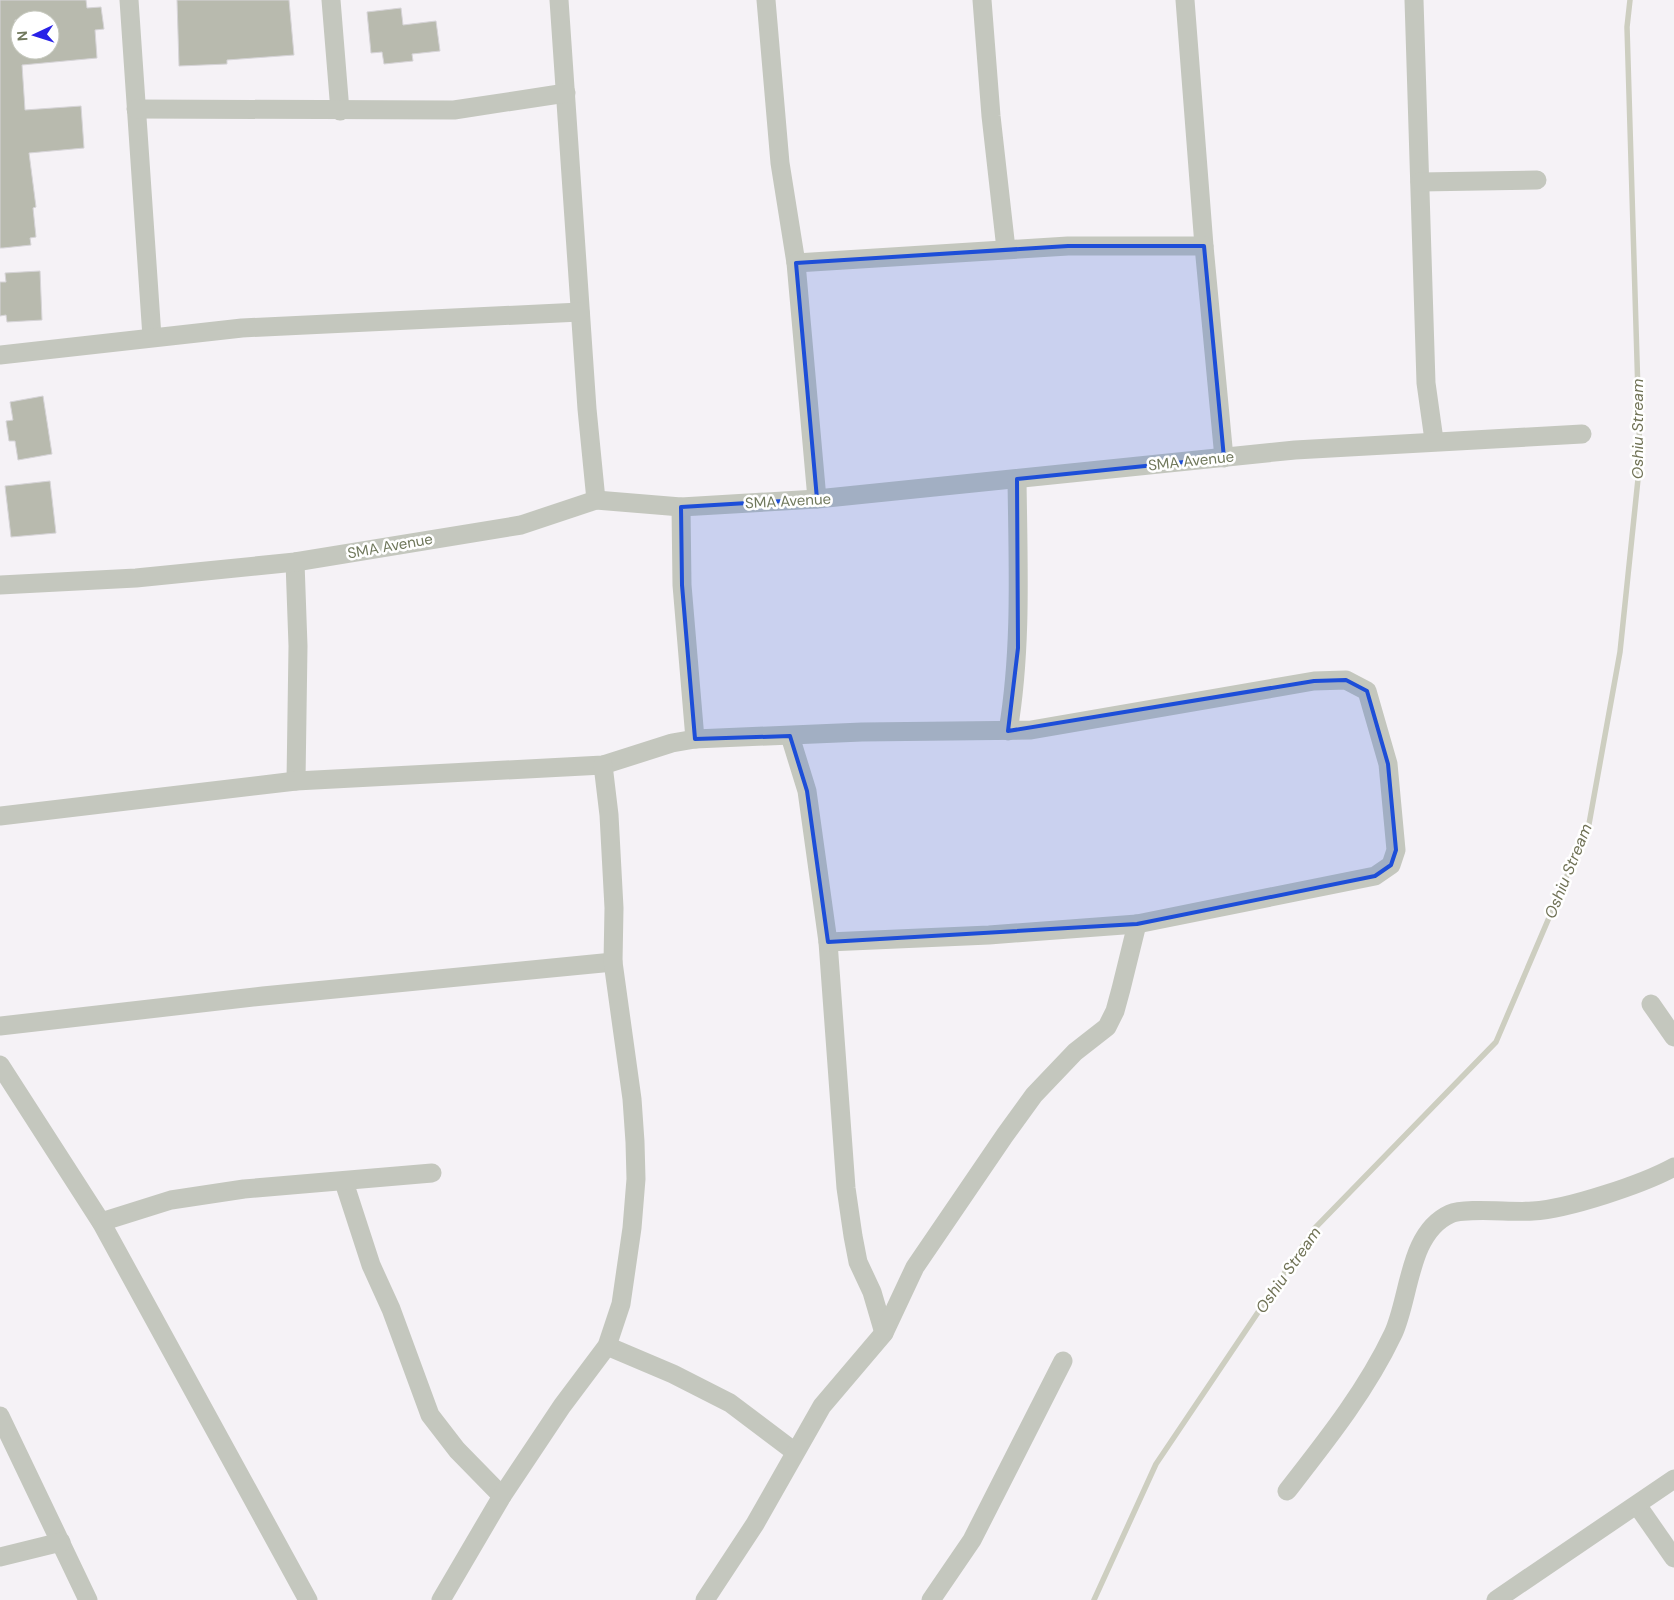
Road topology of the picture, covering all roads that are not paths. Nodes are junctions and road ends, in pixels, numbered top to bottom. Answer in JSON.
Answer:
{"nodes":[{"id":1,"x":129,"y":0,"type":"edge"},
{"id":2,"x":331,"y":0,"type":"edge"},
{"id":3,"x":559,"y":0,"type":"edge"},
{"id":4,"x":766,"y":0,"type":"edge"},
{"id":5,"x":982,"y":0,"type":"edge"},
{"id":6,"x":1186,"y":0,"type":"edge"},
{"id":7,"x":1414,"y":0,"type":"edge"},
{"id":8,"x":566,"y":93,"type":"junction"},
{"id":9,"x":136,"y":109,"type":"junction"},
{"id":10,"x":340,"y":111,"type":"junction"},
{"id":11,"x":1537,"y":180,"type":"dead end"},
{"id":12,"x":1420,"y":182,"type":"junction"},
{"id":13,"x":1204,"y":246,"type":"junction"},
{"id":14,"x":1006,"y":249,"type":"junction"},
{"id":15,"x":796,"y":263,"type":"junction"},
{"id":16,"x":580,"y":312,"type":"junction"},
{"id":17,"x":152,"y":337,"type":"junction"},
{"id":18,"x":0,"y":355,"type":"edge"},
{"id":19,"x":1582,"y":434,"type":"dead end"},
{"id":20,"x":1434,"y":440,"type":"junction"},
{"id":21,"x":1224,"y":458,"type":"junction"},
{"id":22,"x":1017,"y":479,"type":"junction"},
{"id":23,"x":817,"y":499,"type":"junction"},
{"id":24,"x":596,"y":500,"type":"junction"},
{"id":25,"x":681,"y":507,"type":"junction"},
{"id":26,"x":296,"y":562,"type":"junction"},
{"id":27,"x":0,"y":585,"type":"edge"},
{"id":28,"x":1008,"y":731,"type":"junction"},
{"id":29,"x":790,"y":736,"type":"junction"},
{"id":30,"x":695,"y":739,"type":"junction"},
{"id":31,"x":603,"y":765,"type":"junction"},
{"id":32,"x":296,"y":781,"type":"junction"},
{"id":33,"x":0,"y":816,"type":"edge"},
{"id":34,"x":1137,"y":924,"type":"junction"},
{"id":35,"x":828,"y":942,"type":"junction"},
{"id":36,"x":612,"y":962,"type":"junction"},
{"id":37,"x":1651,"y":1004,"type":"dead end"},
{"id":38,"x":0,"y":1026,"type":"edge"},
{"id":39,"x":1674,"y":1037,"type":"edge"},
{"id":40,"x":0,"y":1065,"type":"edge"},
{"id":41,"x":1674,"y":1167,"type":"edge"},
{"id":42,"x":432,"y":1173,"type":"dead end"},
{"id":43,"x":344,"y":1182,"type":"junction"},
{"id":44,"x":101,"y":1222,"type":"junction"},
{"id":45,"x":884,"y":1333,"type":"junction"},
{"id":46,"x":607,"y":1346,"type":"junction"},
{"id":47,"x":1063,"y":1361,"type":"dead end"},
{"id":48,"x":0,"y":1416,"type":"edge"},
{"id":49,"x":795,"y":1452,"type":"junction"},
{"id":50,"x":1674,"y":1480,"type":"edge"},
{"id":51,"x":1287,"y":1491,"type":"dead end"},
{"id":52,"x":502,"y":1496,"type":"junction"},
{"id":53,"x":1637,"y":1506,"type":"junction"},
{"id":54,"x":61,"y":1542,"type":"junction"},
{"id":55,"x":0,"y":1557,"type":"edge"},
{"id":56,"x":1674,"y":1558,"type":"edge"},
{"id":57,"x":301,"y":1598,"type":"edge"},
{"id":58,"x":88,"y":1600,"type":"edge"},
{"id":59,"x":441,"y":1600,"type":"edge"},
{"id":60,"x":705,"y":1600,"type":"edge"},
{"id":61,"x":931,"y":1600,"type":"edge"},
{"id":62,"x":1496,"y":1600,"type":"edge"}],
"edges":[{"from":1,"to":9,"type":"street"},
{"from":2,"to":10,"type":"street"},
{"from":3,"to":8,"type":"street"},
{"from":4,"to":15,"type":"street"},
{"from":5,"to":14,"type":"street"},
{"from":6,"to":13,"type":"street"},
{"from":7,"to":12,"type":"street"},
{"from":8,"to":10,"type":"street"},
{"from":8,"to":16,"type":"street"},
{"from":9,"to":10,"type":"street"},
{"from":9,"to":17,"type":"street"},
{"from":11,"to":12,"type":"street"},
{"from":12,"to":20,"type":"street"},
{"from":13,"to":14,"type":"street"},
{"from":13,"to":21,"type":"street"},
{"from":14,"to":15,"type":"street"},
{"from":15,"to":23,"type":"street"},
{"from":16,"to":17,"type":"street"},
{"from":16,"to":24,"type":"street"},
{"from":17,"to":18,"type":"street"},
{"from":19,"to":20,"type":"street","name":"SMA Avenue"},
{"from":20,"to":21,"type":"street","name":"SMA Avenue"},
{"from":21,"to":22,"type":"street","name":"SMA Avenue"},
{"from":22,"to":23,"type":"street","name":"SMA Avenue"},
{"from":22,"to":28,"type":"street"},
{"from":23,"to":25,"type":"street","name":"SMA Avenue"},
{"from":24,"to":25,"type":"street","name":"SMA Avenue"},
{"from":24,"to":26,"type":"street","name":"SMA Avenue"},
{"from":25,"to":30,"type":"street"},
{"from":26,"to":27,"type":"street","name":"SMA Avenue"},
{"from":26,"to":32,"type":"street"},
{"from":28,"to":29,"type":"street"},
{"from":28,"to":34,"type":"street"},
{"from":29,"to":30,"type":"street"},
{"from":29,"to":35,"type":"street"},
{"from":30,"to":31,"type":"street"},
{"from":31,"to":32,"type":"street"},
{"from":31,"to":36,"type":"street"},
{"from":32,"to":33,"type":"street"},
{"from":34,"to":35,"type":"street"},
{"from":34,"to":45,"type":"street"},
{"from":35,"to":45,"type":"street"},
{"from":36,"to":38,"type":"street"},
{"from":36,"to":46,"type":"street"},
{"from":37,"to":39,"type":"street"},
{"from":40,"to":44,"type":"street"},
{"from":41,"to":51,"type":"street"},
{"from":42,"to":43,"type":"street"},
{"from":43,"to":44,"type":"street"},
{"from":43,"to":52,"type":"street"},
{"from":44,"to":57,"type":"street"},
{"from":45,"to":49,"type":"street"},
{"from":46,"to":49,"type":"street"},
{"from":46,"to":52,"type":"street"},
{"from":47,"to":61,"type":"street"},
{"from":48,"to":54,"type":"street"},
{"from":49,"to":60,"type":"street"},
{"from":50,"to":53,"type":"street"},
{"from":52,"to":59,"type":"street"},
{"from":53,"to":56,"type":"street"},
{"from":53,"to":62,"type":"street"},
{"from":54,"to":55,"type":"street"},
{"from":54,"to":58,"type":"street"}]}
